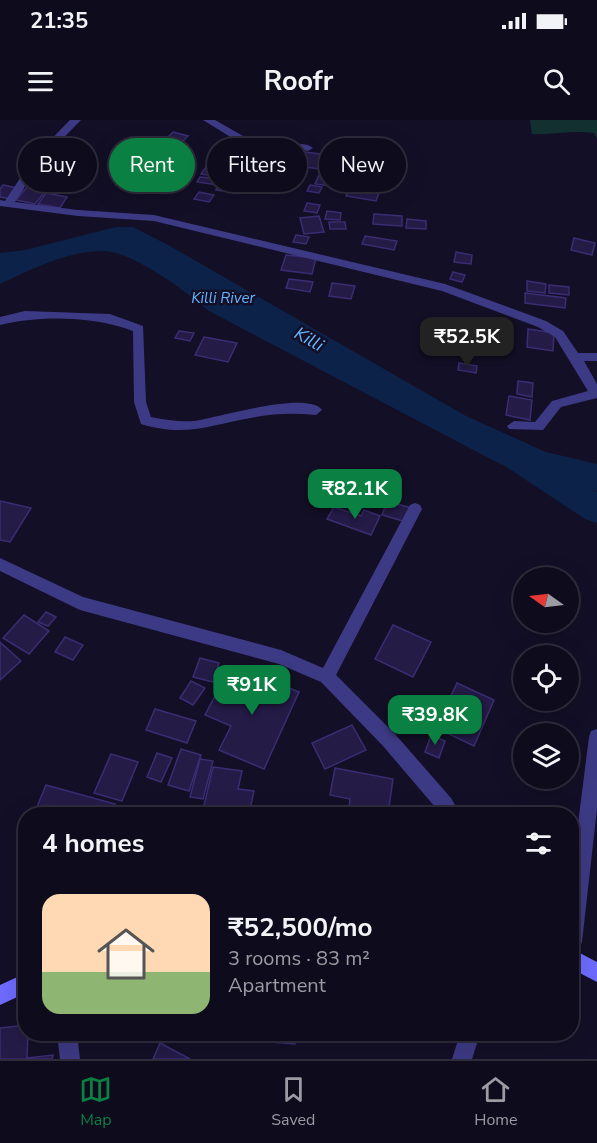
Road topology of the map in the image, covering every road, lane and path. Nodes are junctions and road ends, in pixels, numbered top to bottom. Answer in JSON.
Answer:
{"nodes":[{"id":1,"x":76,"y":120,"type":"edge"},
{"id":2,"x":208,"y":120,"type":"edge"},
{"id":3,"x":308,"y":148,"type":"dead end"},
{"id":4,"x":4,"y":204,"type":"edge"},
{"id":5,"x":0,"y":321,"type":"edge"},
{"id":6,"x":574,"y":357,"type":"junction"},
{"id":7,"x":597,"y":357,"type":"edge"},
{"id":8,"x":597,"y":392,"type":"edge"},
{"id":9,"x":316,"y":410,"type":"dead end"},
{"id":10,"x":514,"y":426,"type":"dead end"},
{"id":11,"x":415,"y":510,"type":"dead end"},
{"id":12,"x":0,"y":564,"type":"edge"},
{"id":13,"x":327,"y":677,"type":"junction"},
{"id":14,"x":597,"y":737,"type":"edge"},
{"id":15,"x":448,"y":807,"type":"edge"},
{"id":16,"x":579,"y":885,"type":"edge"},
{"id":17,"x":579,"y":963,"type":"edge"},
{"id":18,"x":597,"y":972,"type":"edge"},
{"id":19,"x":18,"y":987,"type":"edge"},
{"id":20,"x":0,"y":995,"type":"edge"},
{"id":21,"x":68,"y":1041,"type":"edge"},
{"id":22,"x":468,"y":1041,"type":"edge"},
{"id":23,"x":70,"y":1059,"type":"edge"},
{"id":24,"x":462,"y":1059,"type":"edge"}],
"edges":[{"from":1,"to":4,"type":"street"},
{"from":2,"to":3,"type":"street"},
{"from":4,"to":6,"type":"street"},
{"from":5,"to":9,"type":"street"},
{"from":6,"to":7,"type":"street"},
{"from":6,"to":8,"type":"street"},
{"from":8,"to":10,"type":"street"},
{"from":11,"to":13,"type":"street"},
{"from":12,"to":13,"type":"street"},
{"from":13,"to":15,"type":"street"},
{"from":14,"to":16,"type":"street"},
{"from":17,"to":18,"type":"main road"},
{"from":19,"to":20,"type":"main road"},
{"from":21,"to":23,"type":"street"},
{"from":22,"to":24,"type":"street"}]}
